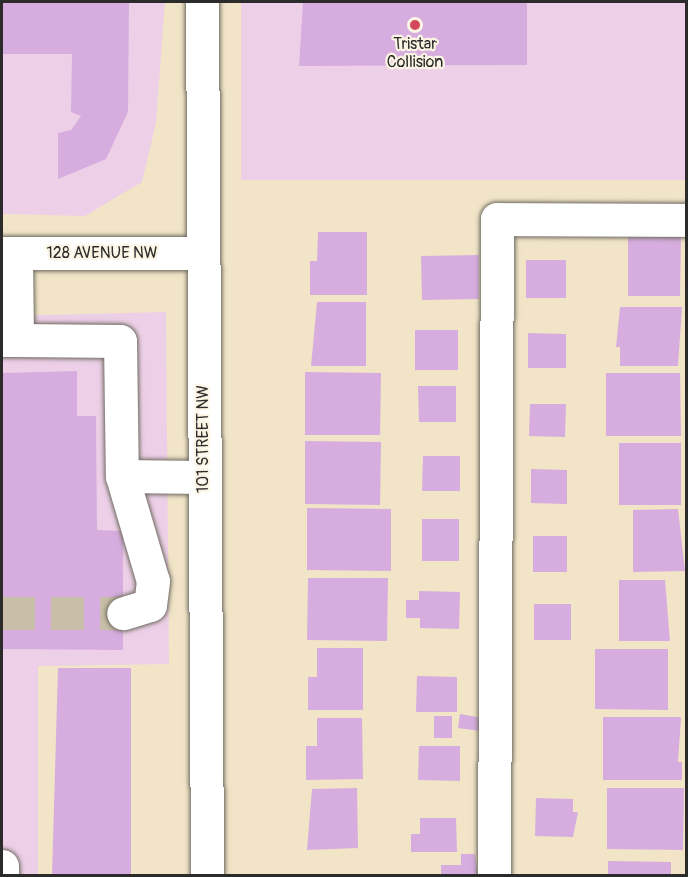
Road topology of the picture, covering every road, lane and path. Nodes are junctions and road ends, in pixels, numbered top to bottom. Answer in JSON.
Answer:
{"nodes":[{"id":1,"x":202,"y":2,"type":"edge"},
{"id":2,"x":687,"y":220,"type":"edge"},
{"id":3,"x":9,"y":253,"type":"edge"},
{"id":4,"x":203,"y":253,"type":"junction"},
{"id":5,"x":9,"y":340,"type":"edge"},
{"id":6,"x":122,"y":476,"type":"junction"},
{"id":7,"x":202,"y":477,"type":"junction"},
{"id":8,"x":123,"y":613,"type":"tunnel mouth"},
{"id":9,"x":2,"y":866,"type":"edge"},
{"id":10,"x":2,"y":876,"type":"edge"},
{"id":11,"x":207,"y":876,"type":"edge"},
{"id":12,"x":494,"y":876,"type":"edge"}],
"edges":[{"from":1,"to":4,"type":"street","name":"101 STREET NW"},
{"from":2,"to":12,"type":"street"},
{"from":3,"to":4,"type":"street","name":"128 AVENUE NW"},
{"from":3,"to":5,"type":"street"},
{"from":4,"to":7,"type":"street","name":"101 STREET NW"},
{"from":5,"to":6,"type":"street"},
{"from":6,"to":7,"type":"street"},
{"from":6,"to":8,"type":"street"},
{"from":7,"to":11,"type":"street","name":"101 STREET NW"},
{"from":9,"to":10,"type":"street"}]}
